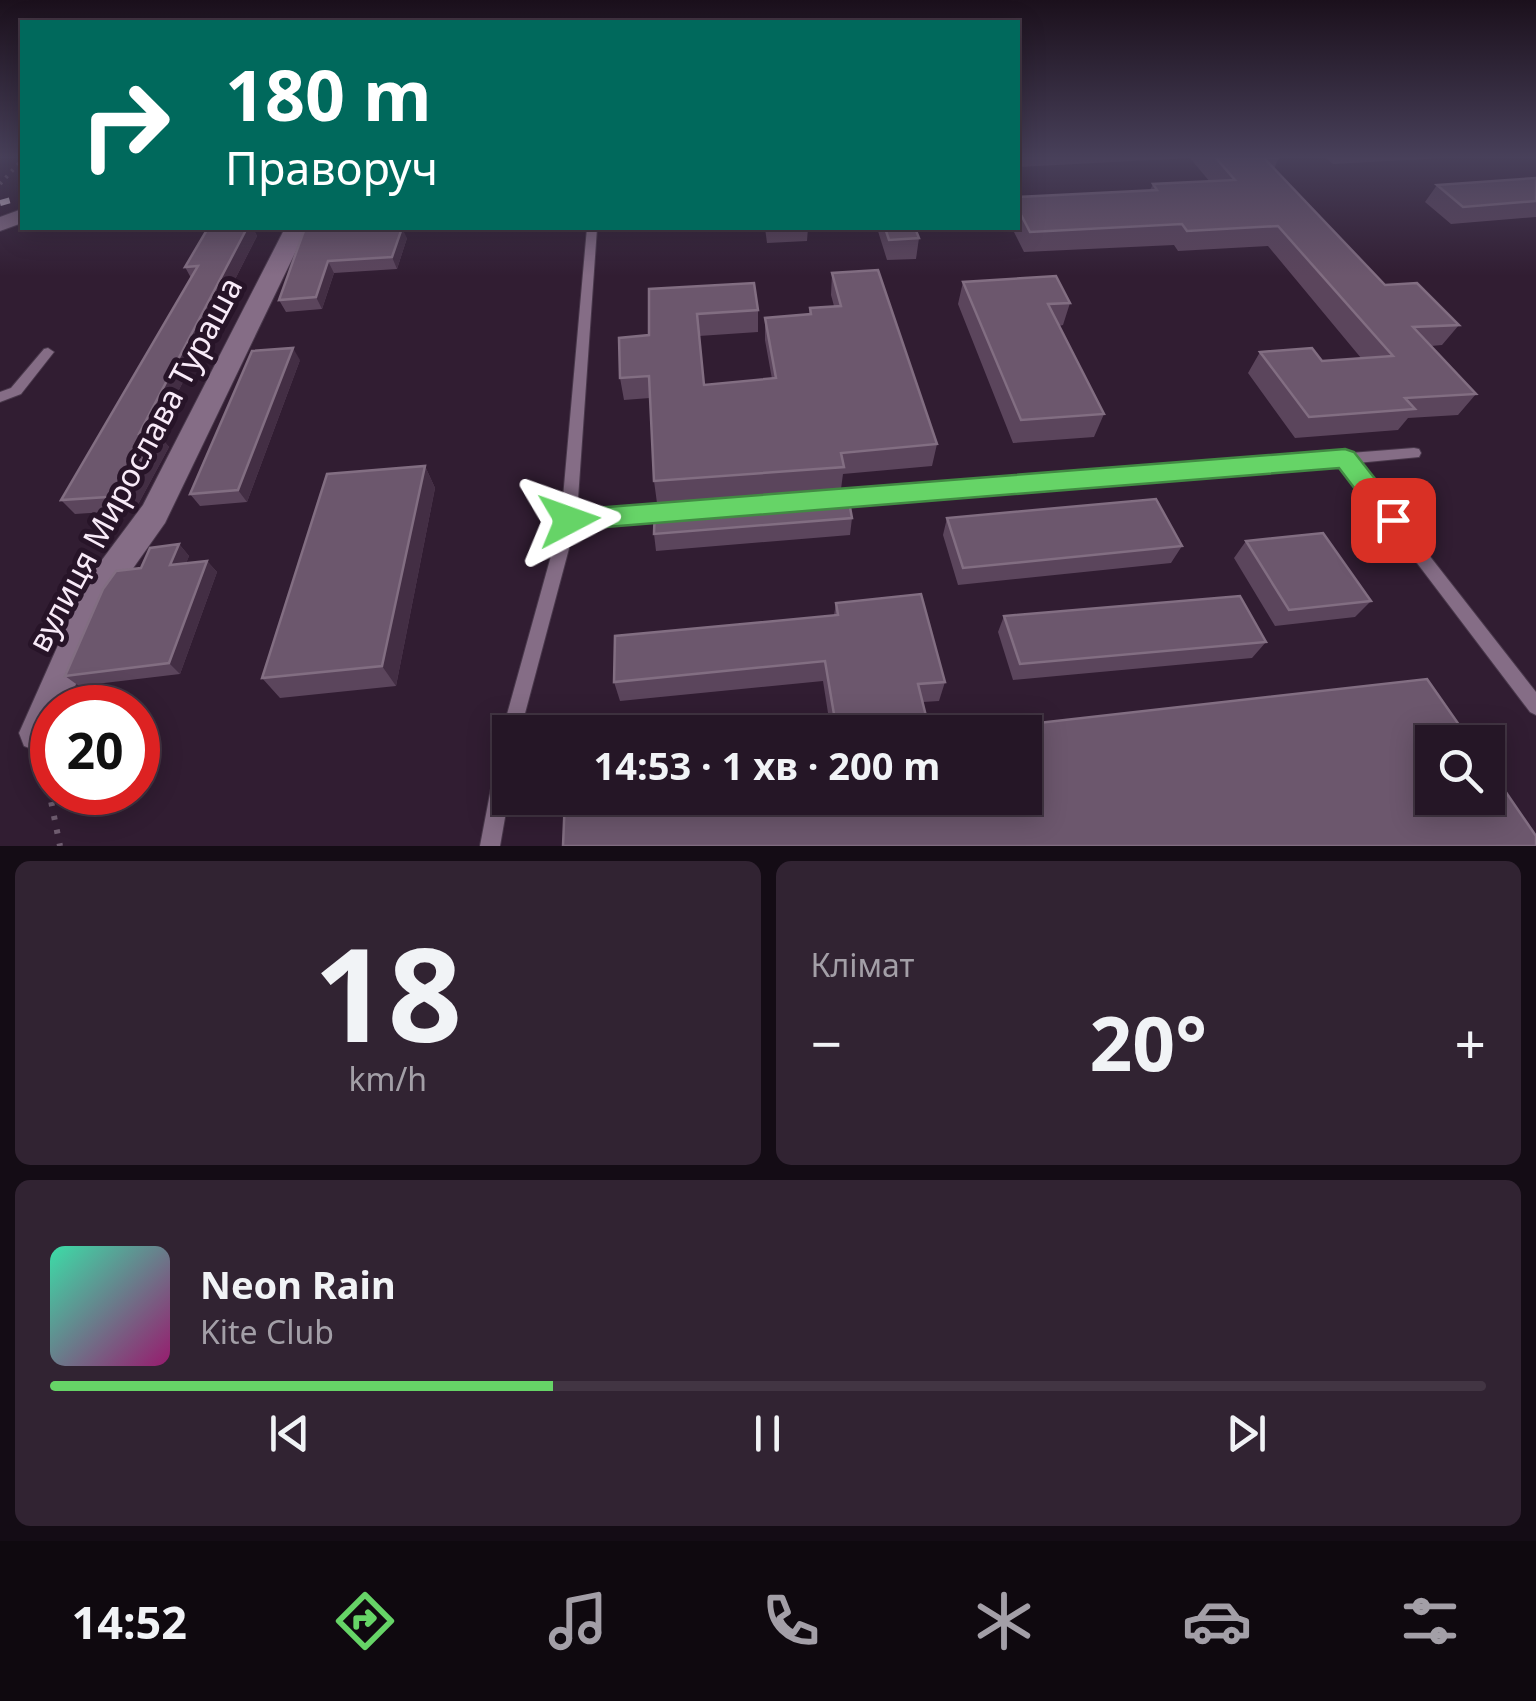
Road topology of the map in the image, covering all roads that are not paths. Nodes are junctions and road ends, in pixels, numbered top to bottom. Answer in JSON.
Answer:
{"nodes":[{"id":1,"x":295,"y":230,"type":"edge"},
{"id":2,"x":592,"y":230,"type":"edge"},
{"id":3,"x":48,"y":352,"type":"dead end"},
{"id":4,"x":0,"y":398,"type":"edge"},
{"id":5,"x":1414,"y":453,"type":"dead end"},
{"id":6,"x":1345,"y":458,"type":"junction"},
{"id":7,"x":808,"y":501,"type":"edge"},
{"id":8,"x":688,"y":511,"type":"edge"},
{"id":9,"x":569,"y":520,"type":"junction"},
{"id":10,"x":58,"y":685,"type":"edge"},
{"id":11,"x":1536,"y":706,"type":"edge"},
{"id":12,"x":515,"y":715,"type":"edge"},
{"id":13,"x":496,"y":815,"type":"edge"},
{"id":14,"x":490,"y":846,"type":"edge"}],
"edges":[{"from":1,"to":10,"type":"street","name":"вулиця Мирослава Тураша"},
{"from":2,"to":9,"type":"lane"},
{"from":3,"to":4,"type":"lane"},
{"from":5,"to":6,"type":"lane"},
{"from":6,"to":7,"type":"lane"},
{"from":6,"to":11,"type":"lane"},
{"from":8,"to":9,"type":"lane"},
{"from":9,"to":12,"type":"lane"},
{"from":13,"to":14,"type":"lane"}]}
